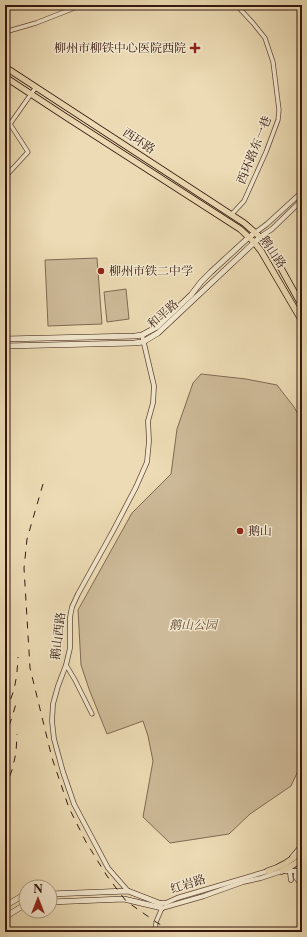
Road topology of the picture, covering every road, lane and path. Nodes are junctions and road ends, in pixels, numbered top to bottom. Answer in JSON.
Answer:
{"nodes":[{"id":1,"x":82,"y":5,"type":"edge"},
{"id":2,"x":235,"y":5,"type":"edge"},
{"id":3,"x":5,"y":32,"type":"edge"},
{"id":4,"x":5,"y":67,"type":"edge"},
{"id":5,"x":5,"y":77,"type":"edge"},
{"id":6,"x":36,"y":87,"type":"junction"},
{"id":7,"x":32,"y":94,"type":"junction"},
{"id":8,"x":10,"y":124,"type":"junction"},
{"id":9,"x":5,"y":126,"type":"edge"},
{"id":10,"x":5,"y":177,"type":"edge"},
{"id":11,"x":302,"y":192,"type":"edge"},
{"id":12,"x":302,"y":200,"type":"edge"},
{"id":13,"x":232,"y":214,"type":"junction"},
{"id":14,"x":255,"y":233,"type":"junction"},
{"id":15,"x":248,"y":237,"type":"junction"},
{"id":16,"x":260,"y":237,"type":"junction"},
{"id":17,"x":254,"y":242,"type":"junction"},
{"id":18,"x":302,"y":306,"type":"edge"},
{"id":19,"x":302,"y":322,"type":"edge"},
{"id":20,"x":142,"y":335,"type":"junction"},
{"id":21,"x":5,"y":339,"type":"edge"},
{"id":22,"x":143,"y":341,"type":"junction"},
{"id":23,"x":5,"y":346,"type":"edge"},
{"id":24,"x":66,"y":665,"type":"junction"},
{"id":25,"x":92,"y":714,"type":"dead end"},
{"id":26,"x":302,"y":845,"type":"edge"},
{"id":27,"x":302,"y":851,"type":"edge"},
{"id":28,"x":302,"y":858,"type":"edge"},
{"id":29,"x":291,"y":863,"type":"junction"},
{"id":30,"x":302,"y":867,"type":"edge"},
{"id":31,"x":268,"y":871,"type":"joint"},
{"id":32,"x":282,"y":871,"type":"junction"},
{"id":33,"x":298,"y":871,"type":"junction"},
{"id":34,"x":291,"y":880,"type":"dead end"},
{"id":35,"x":302,"y":884,"type":"edge"},
{"id":36,"x":128,"y":891,"type":"junction"},
{"id":37,"x":58,"y":894,"type":"edge"},
{"id":38,"x":18,"y":898,"type":"edge"},
{"id":39,"x":58,"y":902,"type":"edge"},
{"id":40,"x":5,"y":906,"type":"edge"},
{"id":41,"x":160,"y":906,"type":"junction"},
{"id":42,"x":18,"y":909,"type":"edge"},
{"id":43,"x":5,"y":917,"type":"edge"},
{"id":44,"x":155,"y":932,"type":"edge"}],
"edges":[{"from":1,"to":3,"type":"street"},
{"from":2,"to":13,"type":"street","name":"西环路东一巷"},
{"from":4,"to":6,"type":"main road","name":"西环路"},
{"from":5,"to":7,"type":"main road","name":"西环路"},
{"from":6,"to":7,"type":"street"},
{"from":6,"to":13,"type":"main road","name":"西环路"},
{"from":7,"to":8,"type":"street"},
{"from":7,"to":15,"type":"main road","name":"西环路"},
{"from":8,"to":9,"type":"street"},
{"from":8,"to":10,"type":"street"},
{"from":11,"to":14,"type":"street"},
{"from":12,"to":16,"type":"street"},
{"from":13,"to":14,"type":"main road","name":"西环路"},
{"from":14,"to":15,"type":"main road","name":"和平路"},
{"from":14,"to":16,"type":"main road","name":"西环路"},
{"from":15,"to":17,"type":"main road","name":"鹅山路"},
{"from":15,"to":20,"type":"main road","name":"和平路"},
{"from":16,"to":17,"type":"main road","name":"和平路"},
{"from":16,"to":18,"type":"main road","name":"鹅山路"},
{"from":17,"to":19,"type":"main road","name":"鹅山路"},
{"from":17,"to":22,"type":"main road","name":"和平路"},
{"from":20,"to":21,"type":"main road","name":"和平路"},
{"from":20,"to":22,"type":"street","name":"鹅山西路"},
{"from":22,"to":23,"type":"main road","name":"和平路"},
{"from":22,"to":24,"type":"street","name":"鹅山西路"},
{"from":24,"to":25,"type":"street"},
{"from":24,"to":36,"type":"street","name":"鹅山西路"},
{"from":26,"to":29,"type":"street"},
{"from":27,"to":29,"type":"main road","name":"红岩路"},
{"from":28,"to":29,"type":"main road","name":"红岩路"},
{"from":29,"to":31,"type":"main road","name":"红岩路"},
{"from":29,"to":32,"type":"main road","name":"红岩路"},
{"from":29,"to":34,"type":"street"},
{"from":30,"to":33,"type":"street"},
{"from":31,"to":41,"type":"street","name":"红岩路"},
{"from":32,"to":33,"type":"street"},
{"from":32,"to":41,"type":"street","name":"红岩路"},
{"from":33,"to":35,"type":"street"},
{"from":36,"to":37,"type":"main road","name":"红岩路"},
{"from":36,"to":41,"type":"main road","name":"红岩路"},
{"from":38,"to":40,"type":"main road"},
{"from":39,"to":41,"type":"main road"},
{"from":41,"to":44,"type":"street"},
{"from":42,"to":43,"type":"main road"}]}
